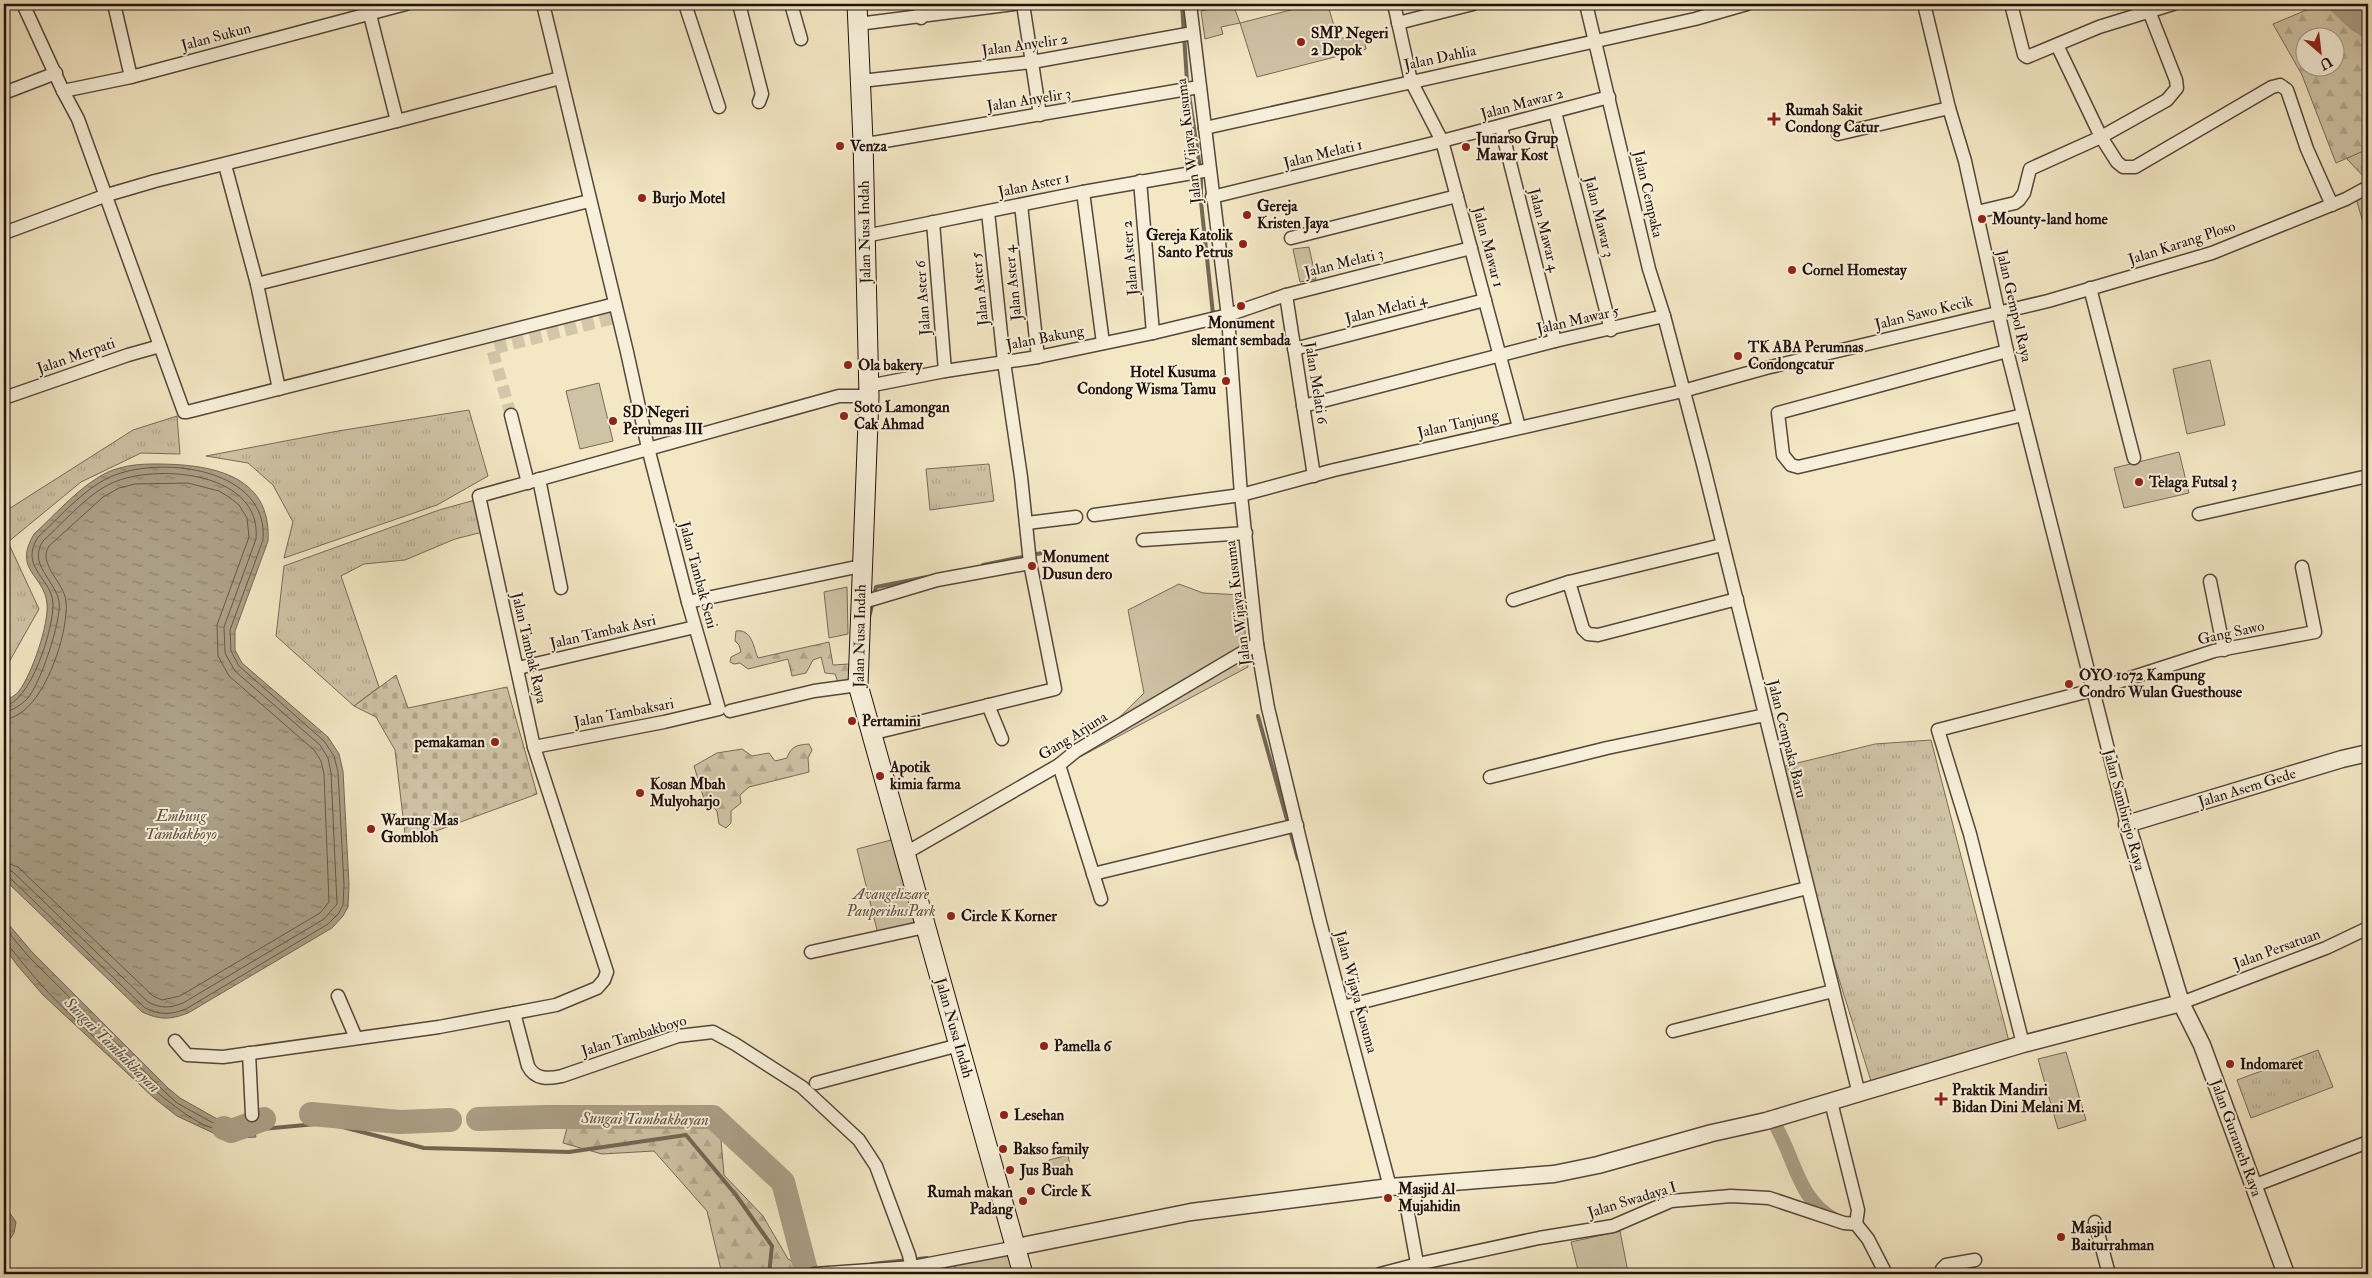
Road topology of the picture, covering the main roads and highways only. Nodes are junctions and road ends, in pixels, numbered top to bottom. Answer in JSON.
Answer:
{"nodes":[{"id":1,"x":857,"y":4,"type":"edge"},
{"id":2,"x":1023,"y":1274,"type":"edge"}],
"edges":[{"from":1,"to":2,"type":"main road","name":"Jalan Nusa Indah"}]}
